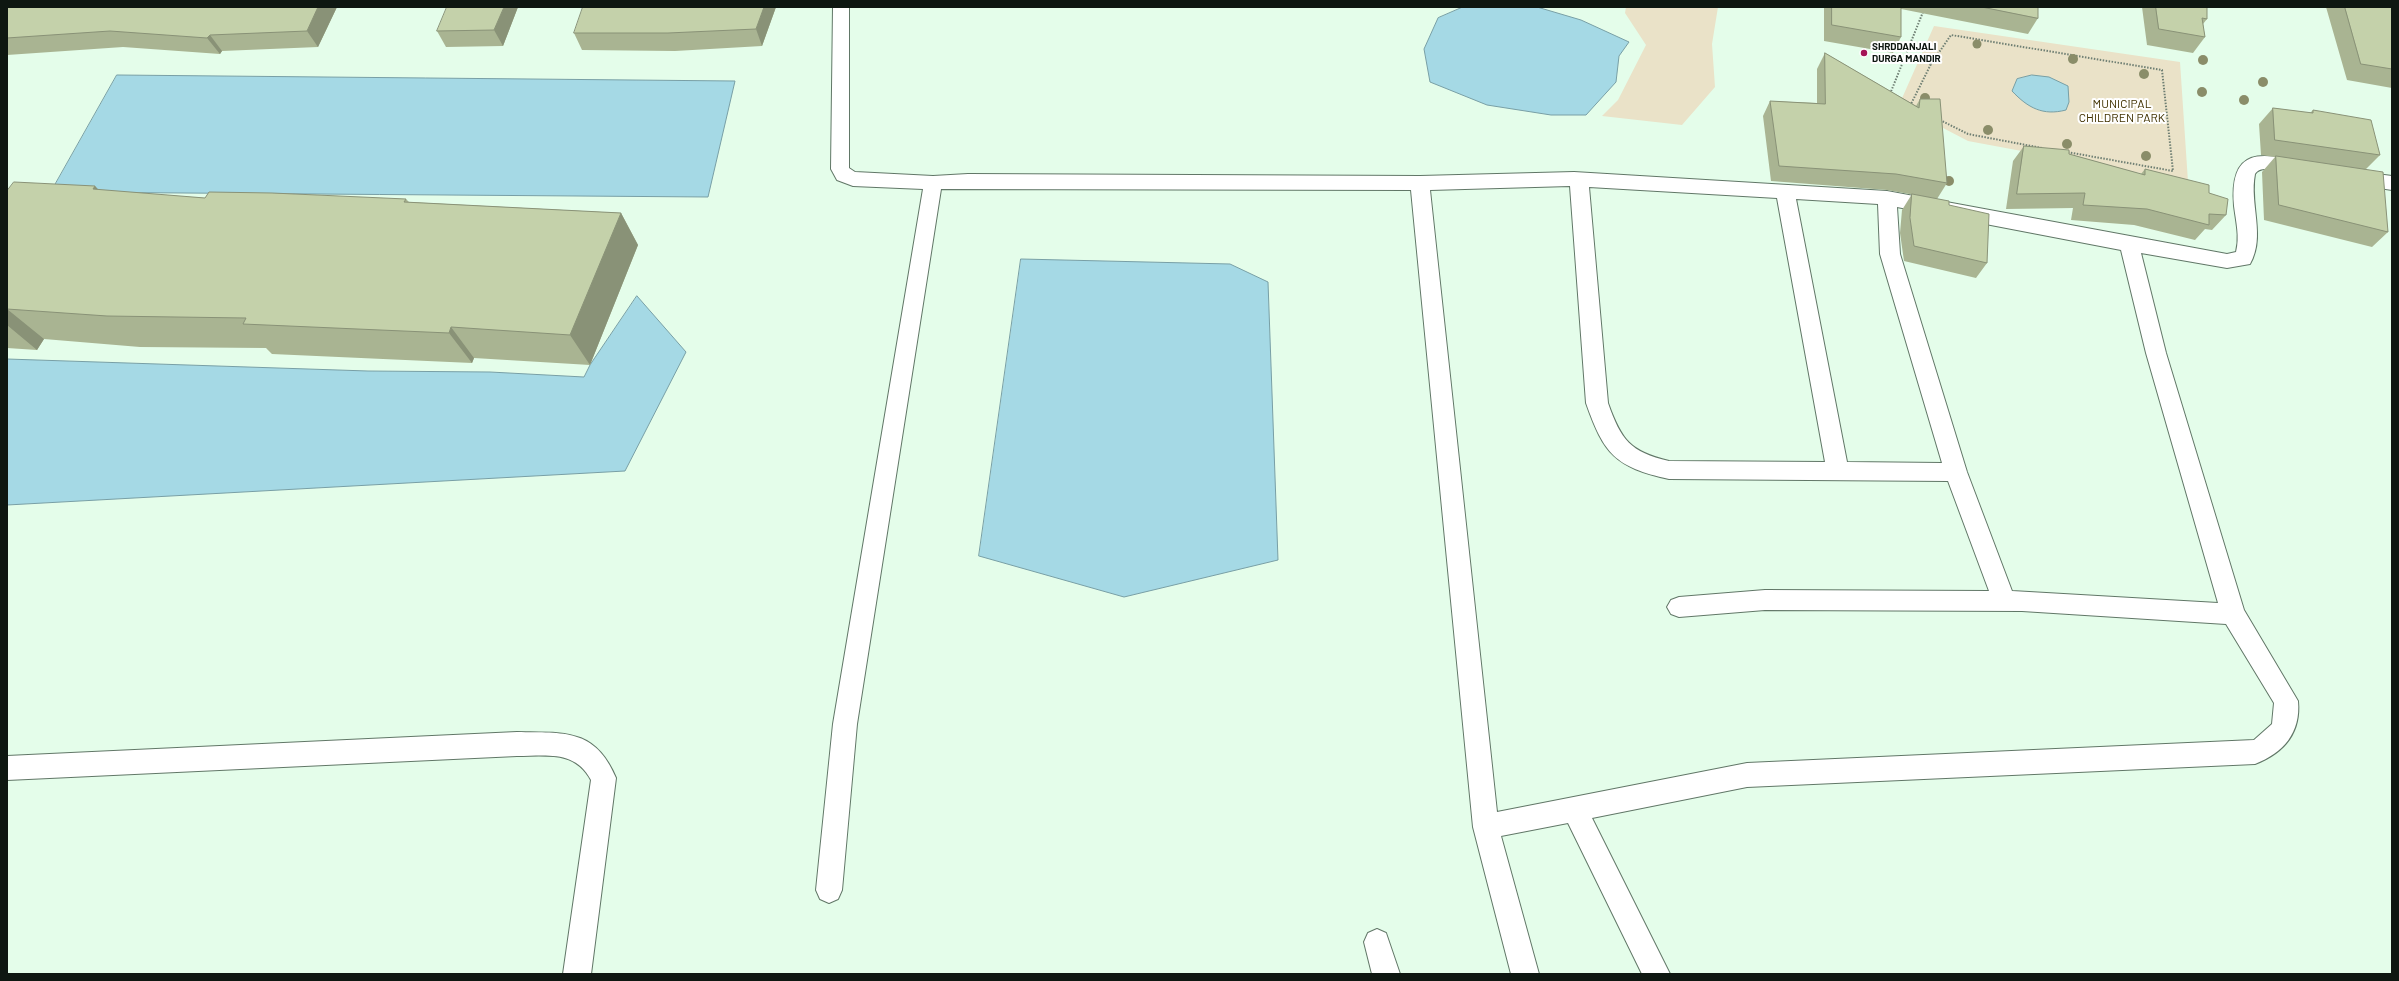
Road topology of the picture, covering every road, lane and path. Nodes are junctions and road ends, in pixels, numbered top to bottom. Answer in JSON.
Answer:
{"nodes":[{"id":1,"x":841,"y":7,"type":"edge"},
{"id":2,"x":1925,"y":7,"type":"edge"},
{"id":3,"x":1906,"y":54,"type":"junction"},
{"id":4,"x":1931,"y":64,"type":"junction"},
{"id":5,"x":1887,"y":100,"type":"edge"},
{"id":6,"x":1916,"y":107,"type":"edge"},
{"id":7,"x":1936,"y":117,"type":"edge"},
{"id":8,"x":2044,"y":148,"type":"edge"},
{"id":9,"x":2066,"y":152,"type":"edge"},
{"id":10,"x":1580,"y":180,"type":"junction"},
{"id":11,"x":933,"y":183,"type":"junction"},
{"id":12,"x":1420,"y":183,"type":"junction"},
{"id":13,"x":2392,"y":183,"type":"edge"},
{"id":14,"x":1785,"y":192,"type":"junction"},
{"id":15,"x":1887,"y":198,"type":"junction"},
{"id":16,"x":2129,"y":244,"type":"junction"},
{"id":17,"x":1838,"y":471,"type":"junction"},
{"id":18,"x":1956,"y":472,"type":"junction"},
{"id":19,"x":2004,"y":601,"type":"junction"},
{"id":20,"x":1679,"y":607,"type":"dead end"},
{"id":21,"x":2233,"y":614,"type":"junction"},
{"id":22,"x":7,"y":768,"type":"edge"},
{"id":23,"x":1574,"y":809,"type":"junction"},
{"id":24,"x":1486,"y":827,"type":"junction"},
{"id":25,"x":829,"y":890,"type":"dead end"},
{"id":26,"x":1377,"y":942,"type":"dead end"},
{"id":27,"x":577,"y":974,"type":"edge"},
{"id":28,"x":1386,"y":974,"type":"edge"},
{"id":29,"x":1525,"y":974,"type":"edge"},
{"id":30,"x":1656,"y":974,"type":"edge"}],
"edges":[{"from":1,"to":11,"type":"street"},
{"from":2,"to":3,"type":"path"},
{"from":3,"to":4,"type":"path"},
{"from":3,"to":5,"type":"path"},
{"from":4,"to":6,"type":"path"},
{"from":4,"to":9,"type":"path"},
{"from":7,"to":8,"type":"path"},
{"from":10,"to":12,"type":"street"},
{"from":10,"to":14,"type":"street"},
{"from":10,"to":17,"type":"street"},
{"from":11,"to":12,"type":"street"},
{"from":11,"to":25,"type":"street"},
{"from":12,"to":24,"type":"street"},
{"from":13,"to":16,"type":"street"},
{"from":14,"to":15,"type":"street"},
{"from":14,"to":17,"type":"street"},
{"from":15,"to":16,"type":"street"},
{"from":15,"to":18,"type":"street"},
{"from":16,"to":21,"type":"street"},
{"from":17,"to":18,"type":"street"},
{"from":18,"to":19,"type":"street"},
{"from":19,"to":20,"type":"street"},
{"from":19,"to":21,"type":"street"},
{"from":21,"to":23,"type":"street"},
{"from":22,"to":27,"type":"street"},
{"from":23,"to":24,"type":"street"},
{"from":23,"to":30,"type":"street"},
{"from":24,"to":29,"type":"street"},
{"from":26,"to":28,"type":"street"}]}
